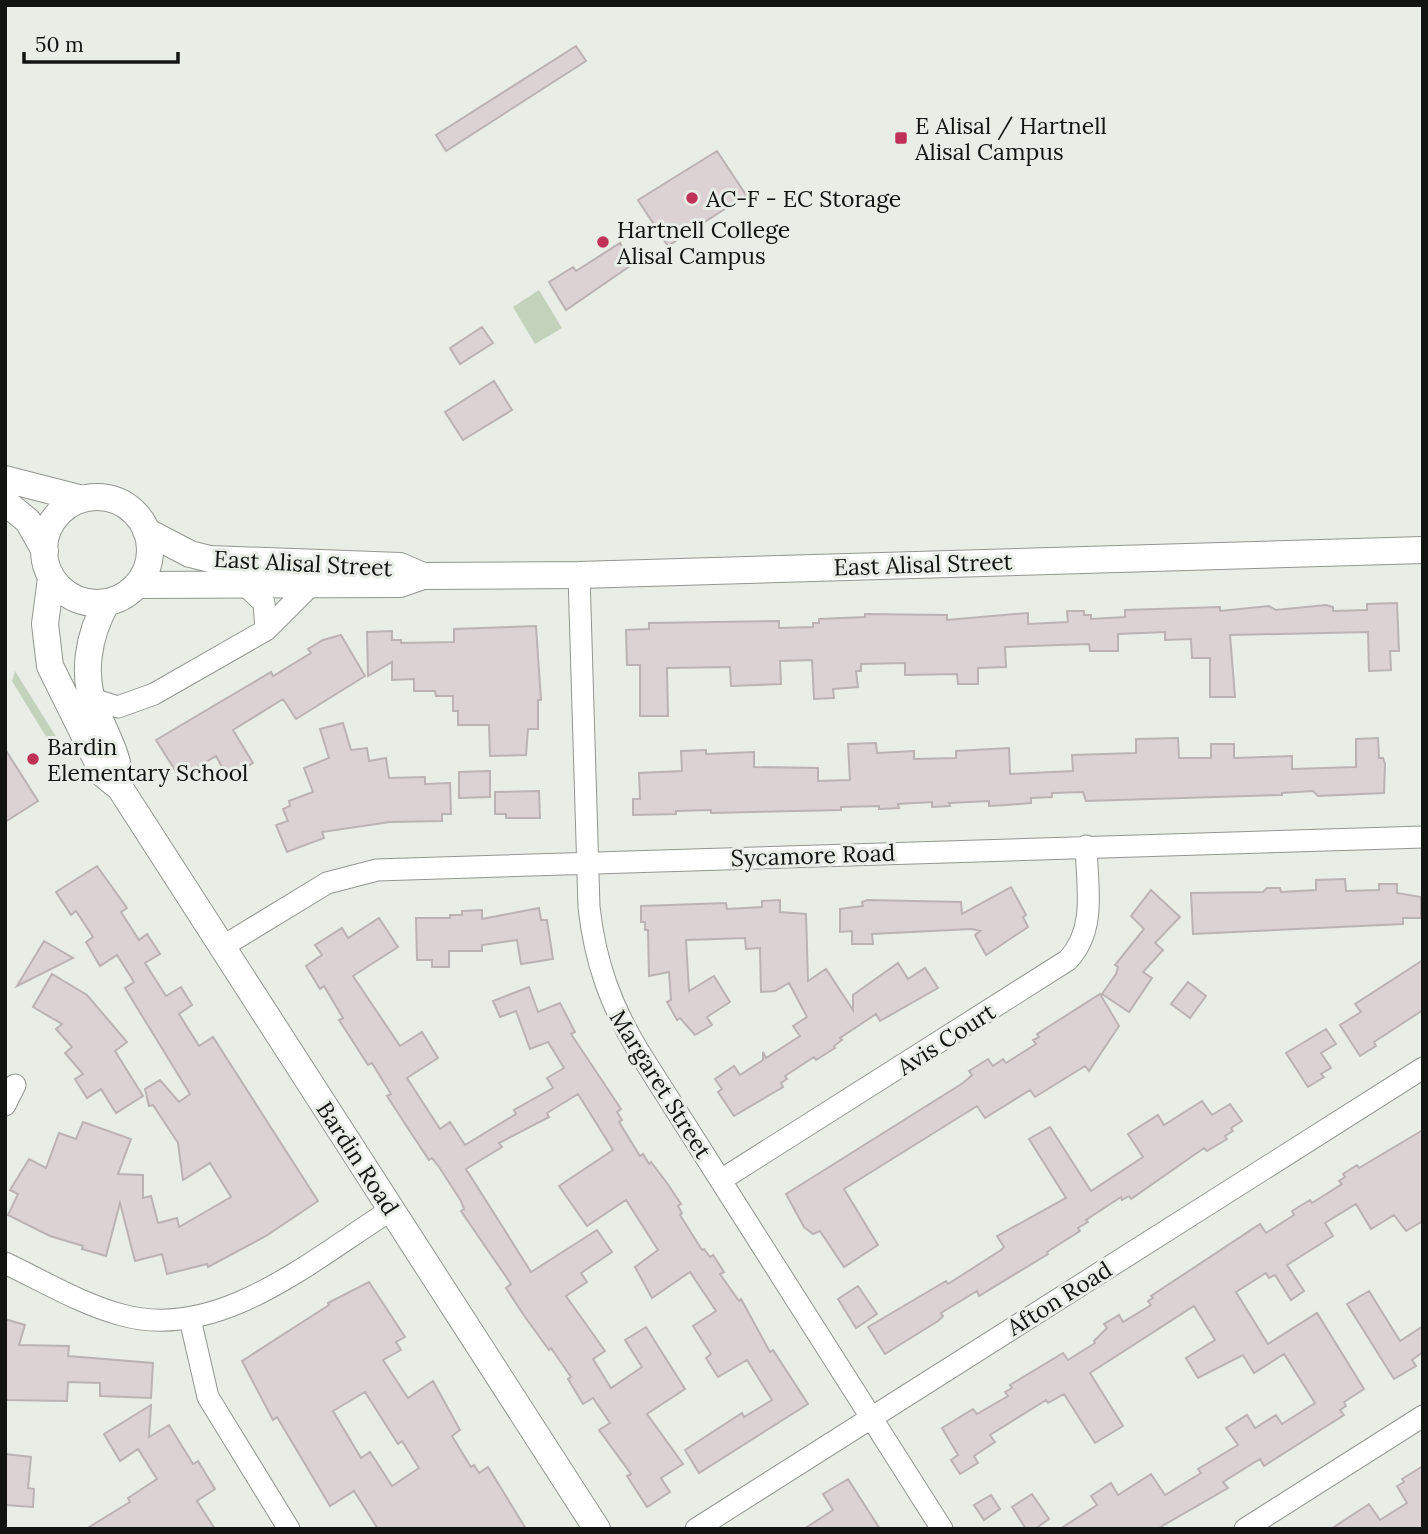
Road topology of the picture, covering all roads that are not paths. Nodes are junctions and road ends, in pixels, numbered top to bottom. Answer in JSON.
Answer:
{"nodes":[{"id":1,"x":5,"y":479,"type":"edge"},
{"id":2,"x":83,"y":499,"type":"junction"},
{"id":3,"x":5,"y":502,"type":"edge"},
{"id":4,"x":146,"y":531,"type":"junction"},
{"id":5,"x":1423,"y":550,"type":"edge"},
{"id":6,"x":45,"y":551,"type":"junction"},
{"id":7,"x":579,"y":575,"type":"junction"},
{"id":8,"x":423,"y":576,"type":"junction"},
{"id":9,"x":51,"y":578,"type":"junction"},
{"id":10,"x":244,"y":584,"type":"junction"},
{"id":11,"x":312,"y":584,"type":"junction"},
{"id":12,"x":139,"y":585,"type":"junction"},
{"id":13,"x":107,"y":602,"type":"junction"},
{"id":14,"x":266,"y":630,"type":"junction"},
{"id":15,"x":92,"y":699,"type":"junction"},
{"id":16,"x":120,"y":788,"type":"junction"},
{"id":17,"x":1423,"y":837,"type":"edge"},
{"id":18,"x":1086,"y":846,"type":"junction"},
{"id":19,"x":587,"y":863,"type":"junction"},
{"id":20,"x":222,"y":947,"type":"junction"},
{"id":21,"x":1423,"y":1068,"type":"edge"},
{"id":22,"x":15,"y":1085,"type":"dead end"},
{"id":23,"x":5,"y":1105,"type":"edge"},
{"id":24,"x":721,"y":1180,"type":"junction"},
{"id":25,"x":391,"y":1210,"type":"junction"},
{"id":26,"x":5,"y":1262,"type":"edge"},
{"id":27,"x":190,"y":1319,"type":"junction"},
{"id":28,"x":1423,"y":1416,"type":"edge"},
{"id":29,"x":870,"y":1417,"type":"junction"},
{"id":30,"x":289,"y":1529,"type":"edge"},
{"id":31,"x":597,"y":1529,"type":"edge"},
{"id":32,"x":696,"y":1529,"type":"edge"},
{"id":33,"x":942,"y":1529,"type":"edge"},
{"id":34,"x":1245,"y":1529,"type":"edge"}],
"edges":[{"from":1,"to":2,"type":"street"},
{"from":2,"to":4,"type":"street"},
{"from":2,"to":6,"type":"street"},
{"from":3,"to":6,"type":"street"},
{"from":4,"to":8,"type":"street","name":"East Alisal Street"},
{"from":4,"to":12,"type":"street"},
{"from":5,"to":7,"type":"street","name":"East Alisal Street"},
{"from":6,"to":9,"type":"street"},
{"from":7,"to":8,"type":"street","name":"East Alisal Street"},
{"from":7,"to":19,"type":"street","name":"Margaret Street"},
{"from":8,"to":11,"type":"street","name":"East Alisal Street"},
{"from":9,"to":13,"type":"street"},
{"from":9,"to":16,"type":"street","name":"Bardin Road"},
{"from":10,"to":11,"type":"street","name":"East Alisal Street"},
{"from":10,"to":12,"type":"street","name":"East Alisal Street"},
{"from":10,"to":14,"type":"street"},
{"from":11,"to":14,"type":"street"},
{"from":12,"to":13,"type":"street"},
{"from":13,"to":15,"type":"street","name":"Bardin Road"},
{"from":14,"to":15,"type":"street"},
{"from":15,"to":16,"type":"street","name":"Bardin Road"},
{"from":16,"to":20,"type":"street","name":"Bardin Road"},
{"from":17,"to":18,"type":"street","name":"Sycamore Road"},
{"from":18,"to":19,"type":"street","name":"Sycamore Road"},
{"from":18,"to":24,"type":"street","name":"Avis Court"},
{"from":19,"to":20,"type":"street","name":"Sycamore Road"},
{"from":19,"to":24,"type":"street","name":"Margaret Street"},
{"from":20,"to":25,"type":"street","name":"Bardin Road"},
{"from":21,"to":29,"type":"street","name":"Afton Road"},
{"from":22,"to":23,"type":"street"},
{"from":24,"to":29,"type":"street","name":"Margaret Street"},
{"from":25,"to":27,"type":"street"},
{"from":25,"to":31,"type":"street","name":"Bardin Road"},
{"from":26,"to":27,"type":"street"},
{"from":27,"to":30,"type":"street"},
{"from":28,"to":34,"type":"street"},
{"from":29,"to":32,"type":"street","name":"Afton Road"},
{"from":29,"to":33,"type":"street","name":"Margaret Street"}]}
